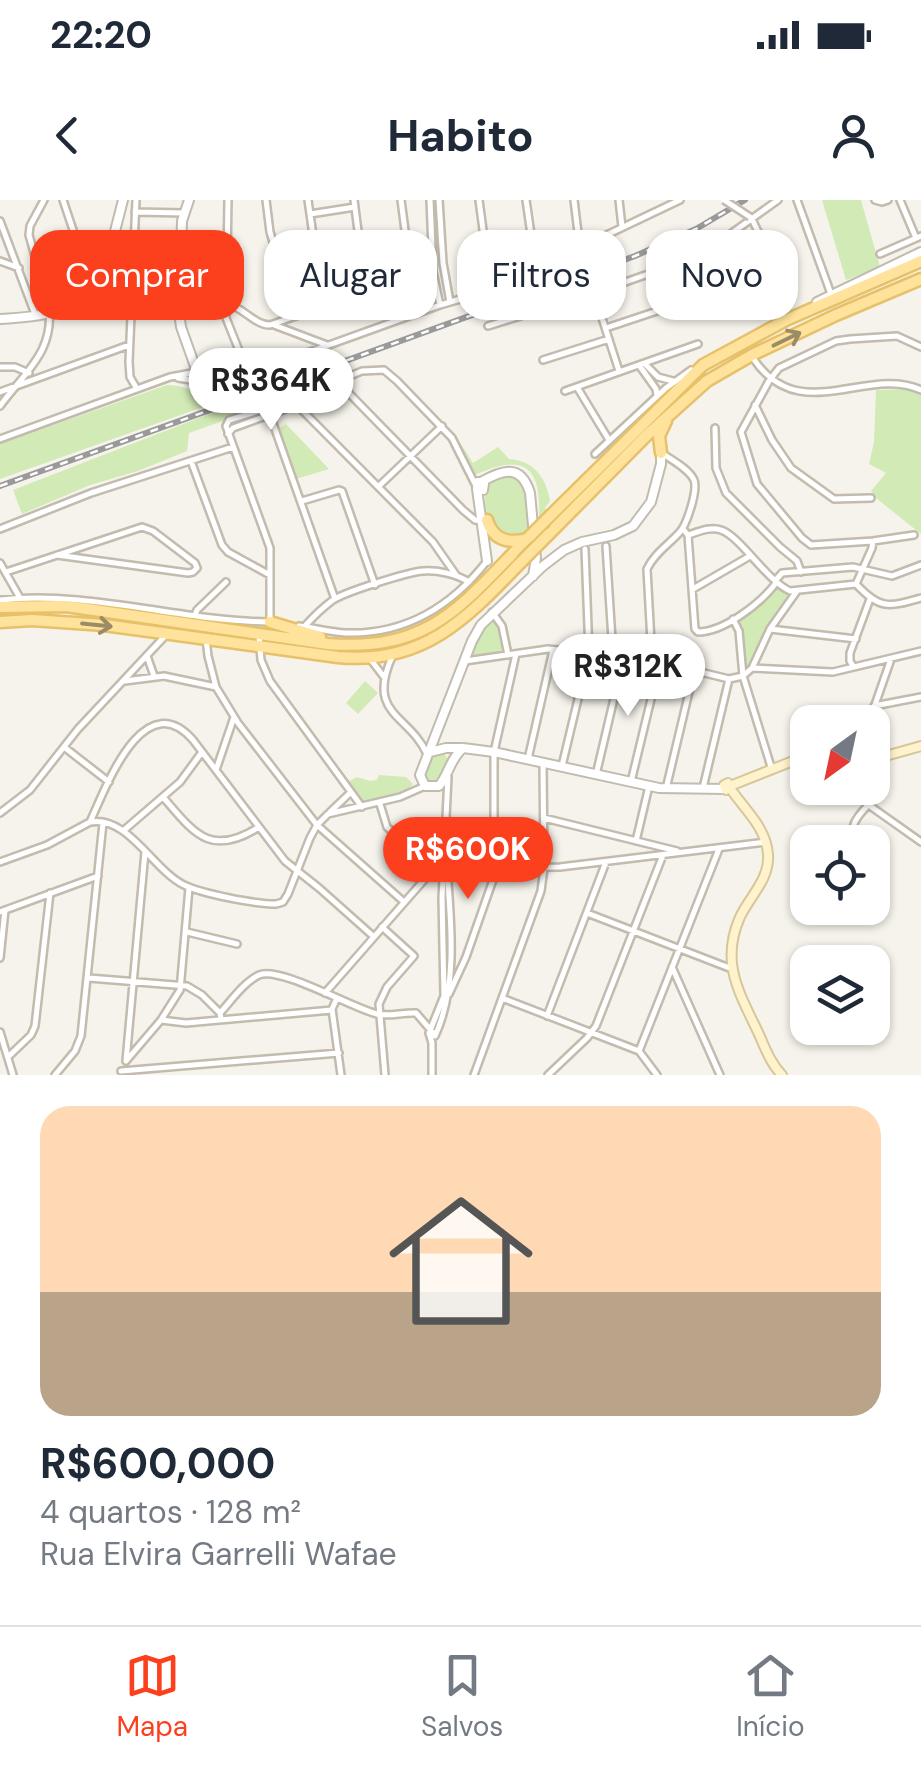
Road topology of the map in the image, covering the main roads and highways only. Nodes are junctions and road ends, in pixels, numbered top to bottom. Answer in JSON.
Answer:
{"nodes":[{"id":1,"x":921,"y":261,"type":"edge"},
{"id":2,"x":921,"y":279,"type":"edge"},
{"id":3,"x":850,"y":284,"type":"road end"},
{"id":4,"x":833,"y":297,"type":"junction"},
{"id":5,"x":847,"y":312,"type":"junction"},
{"id":6,"x":658,"y":397,"type":"road end"},
{"id":7,"x":676,"y":408,"type":"junction"},
{"id":8,"x":655,"y":415,"type":"junction"},
{"id":9,"x":640,"y":432,"type":"junction"},
{"id":10,"x":633,"y":450,"type":"junction"},
{"id":11,"x":660,"y":450,"type":"junction"},
{"id":12,"x":484,"y":520,"type":"road end"},
{"id":13,"x":528,"y":538,"type":"junction"},
{"id":14,"x":487,"y":561,"type":"road end"},
{"id":15,"x":486,"y":580,"type":"junction"},
{"id":16,"x":0,"y":604,"type":"edge"},
{"id":17,"x":0,"y":622,"type":"edge"},
{"id":18,"x":270,"y":622,"type":"road end"},
{"id":19,"x":259,"y":640,"type":"junction"},
{"id":20,"x":328,"y":644,"type":"junction"},
{"id":21,"x":921,"y":746,"type":"edge"},
{"id":22,"x":890,"y":755,"type":"edge"},
{"id":23,"x":790,"y":762,"type":"edge"},
{"id":24,"x":782,"y":1075,"type":"edge"}],
"edges":[{"from":1,"to":4,"type":"main road"},
{"from":2,"to":5,"type":"main road"},
{"from":3,"to":4,"type":"main road"},
{"from":4,"to":5,"type":"main road"},
{"from":4,"to":8,"type":"main road"},
{"from":7,"to":5,"type":"main road","one_way":true},
{"from":6,"to":8,"type":"main road"},
{"from":7,"to":8,"type":"main road"},
{"from":7,"to":11,"type":"main road"},
{"from":8,"to":9,"type":"main road"},
{"from":9,"to":10,"type":"main road"},
{"from":9,"to":11,"type":"main road"},
{"from":9,"to":13,"type":"main road","bridge":true},
{"from":10,"to":11,"type":"main road"},
{"from":10,"to":19,"type":"main road","bridge":true},
{"from":12,"to":13,"type":"main road"},
{"from":13,"to":15,"type":"main road"},
{"from":14,"to":15,"type":"main road"},
{"from":15,"to":20,"type":"main road"},
{"from":16,"to":19,"type":"main road"},
{"from":17,"to":19,"type":"main road","one_way":true},
{"from":18,"to":20,"type":"main road"},
{"from":19,"to":20,"type":"main road"},
{"from":21,"to":22,"type":"main road"},
{"from":23,"to":24,"type":"main road"}]}
